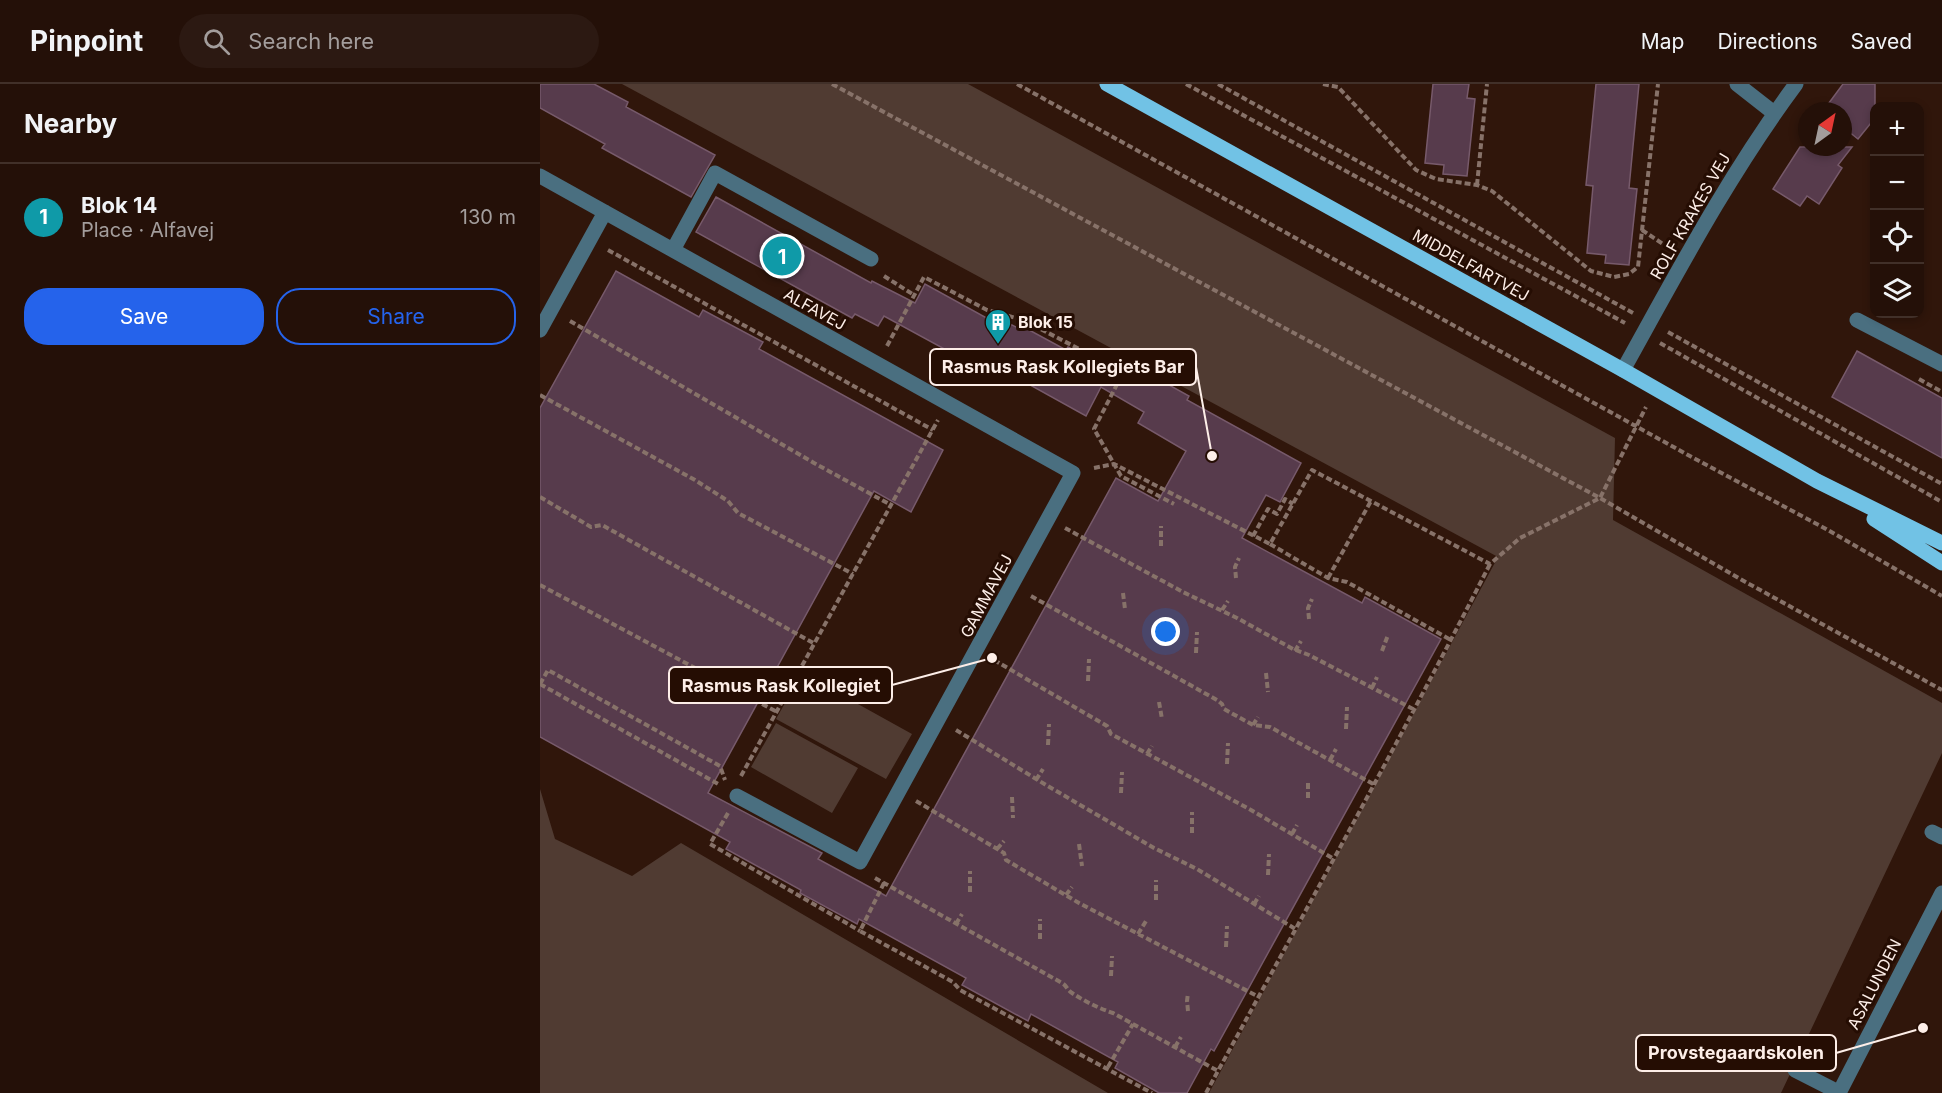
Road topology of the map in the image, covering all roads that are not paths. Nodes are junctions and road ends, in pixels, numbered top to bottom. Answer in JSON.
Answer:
{"nodes":[{"id":1,"x":1107,"y":84,"type":"edge"},
{"id":2,"x":1737,"y":84,"type":"edge"},
{"id":3,"x":1796,"y":84,"type":"edge"},
{"id":4,"x":1774,"y":113,"type":"junction"},
{"id":5,"x":540,"y":176,"type":"edge"},
{"id":6,"x":605,"y":212,"type":"junction"},
{"id":7,"x":673,"y":250,"type":"junction"},
{"id":8,"x":871,"y":259,"type":"dead end"},
{"id":9,"x":1857,"y":320,"type":"dead end"},
{"id":10,"x":540,"y":330,"type":"edge"},
{"id":11,"x":1942,"y":364,"type":"edge"},
{"id":12,"x":1623,"y":370,"type":"junction"},
{"id":13,"x":1073,"y":472,"type":"joint"},
{"id":14,"x":1817,"y":481,"type":"junction"},
{"id":15,"x":1942,"y":543,"type":"edge"},
{"id":16,"x":1942,"y":563,"type":"edge"},
{"id":17,"x":737,"y":796,"type":"road end"},
{"id":18,"x":1942,"y":893,"type":"edge"},
{"id":19,"x":1795,"y":1070,"type":"dead end"},
{"id":20,"x":1839,"y":1093,"type":"edge"}],
"edges":[{"from":1,"to":12,"type":"main road","name":"MIDDELFARTVEJ"},
{"from":2,"to":4,"type":"street"},
{"from":3,"to":4,"type":"street","name":"ROLF KRAKES VEJ"},
{"from":4,"to":12,"type":"street","name":"ROLF KRAKES VEJ"},
{"from":5,"to":6,"type":"street","name":"ALFAVEJ"},
{"from":6,"to":7,"type":"street","name":"ALFAVEJ"},
{"from":6,"to":10,"type":"street"},
{"from":7,"to":8,"type":"street"},
{"from":7,"to":13,"type":"street","name":"ALFAVEJ"},
{"from":9,"to":11,"type":"street"},
{"from":12,"to":14,"type":"main road","name":"MIDDELFARTVEJ"},
{"from":13,"to":17,"type":"street","name":"GAMMAVEJ"},
{"from":14,"to":15,"type":"main road","name":"MIDDELFARTVEJ"},
{"from":14,"to":16,"type":"main road","name":"MIDDELFARTVEJ"},
{"from":18,"to":20,"type":"street","name":"ASALUNDEN"},
{"from":19,"to":20,"type":"street"}]}
